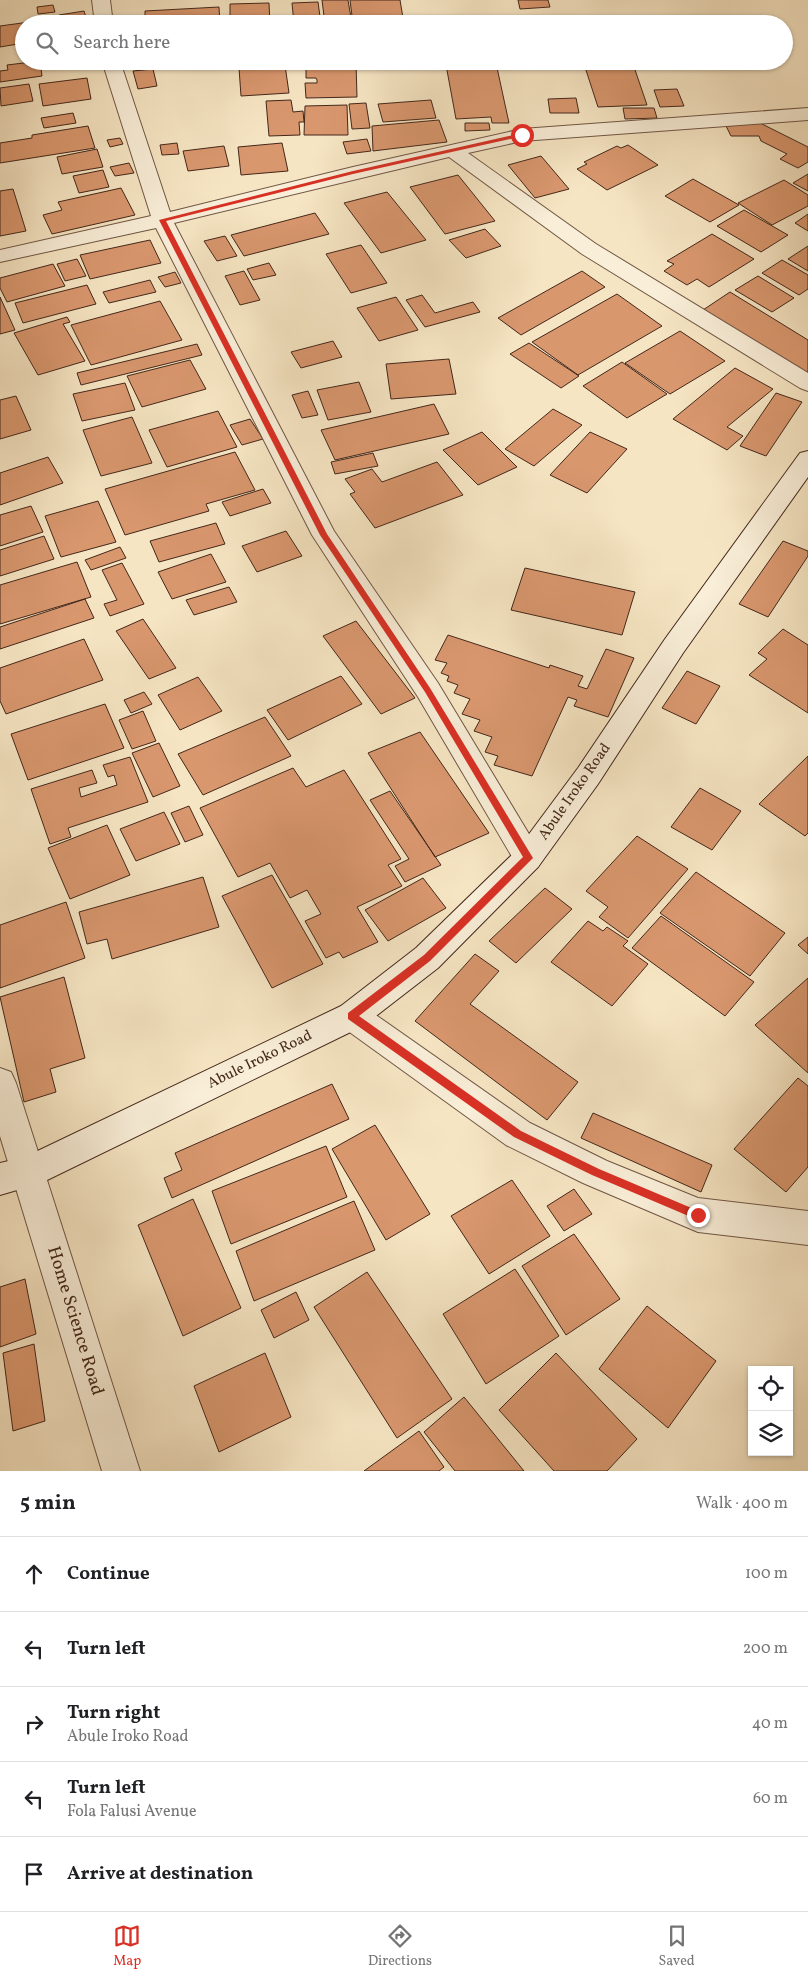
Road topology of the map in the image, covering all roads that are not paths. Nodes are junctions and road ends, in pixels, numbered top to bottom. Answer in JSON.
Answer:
{"nodes":[{"id":1,"x":101,"y":0,"type":"edge"},
{"id":2,"x":103,"y":15,"type":"edge"},
{"id":3,"x":114,"y":70,"type":"edge"},
{"id":4,"x":808,"y":114,"type":"edge"},
{"id":5,"x":450,"y":150,"type":"junction"},
{"id":6,"x":162,"y":220,"type":"junction"},
{"id":7,"x":0,"y":256,"type":"edge"},
{"id":8,"x":808,"y":383,"type":"edge"},
{"id":9,"x":808,"y":459,"type":"edge"},
{"id":10,"x":528,"y":858,"type":"junction"},
{"id":11,"x":352,"y":1016,"type":"junction"},
{"id":12,"x":0,"y":1083,"type":"edge"},
{"id":13,"x":14,"y":1175,"type":"edge"},
{"id":14,"x":808,"y":1228,"type":"edge"},
{"id":15,"x":121,"y":1471,"type":"edge"}],
"edges":[{"from":1,"to":2,"type":"street"},
{"from":3,"to":6,"type":"street"},
{"from":4,"to":5,"type":"street"},
{"from":5,"to":6,"type":"street"},
{"from":5,"to":8,"type":"street"},
{"from":6,"to":7,"type":"street"},
{"from":6,"to":10,"type":"street"},
{"from":9,"to":10,"type":"street","name":"Abule Iroko Road"},
{"from":10,"to":11,"type":"street","name":"Abule Iroko Road"},
{"from":11,"to":13,"type":"street","name":"Abule Iroko Road"},
{"from":11,"to":14,"type":"street"},
{"from":12,"to":13,"type":"street","name":"Home Science Road"},
{"from":13,"to":15,"type":"street","name":"Home Science Road"}]}
